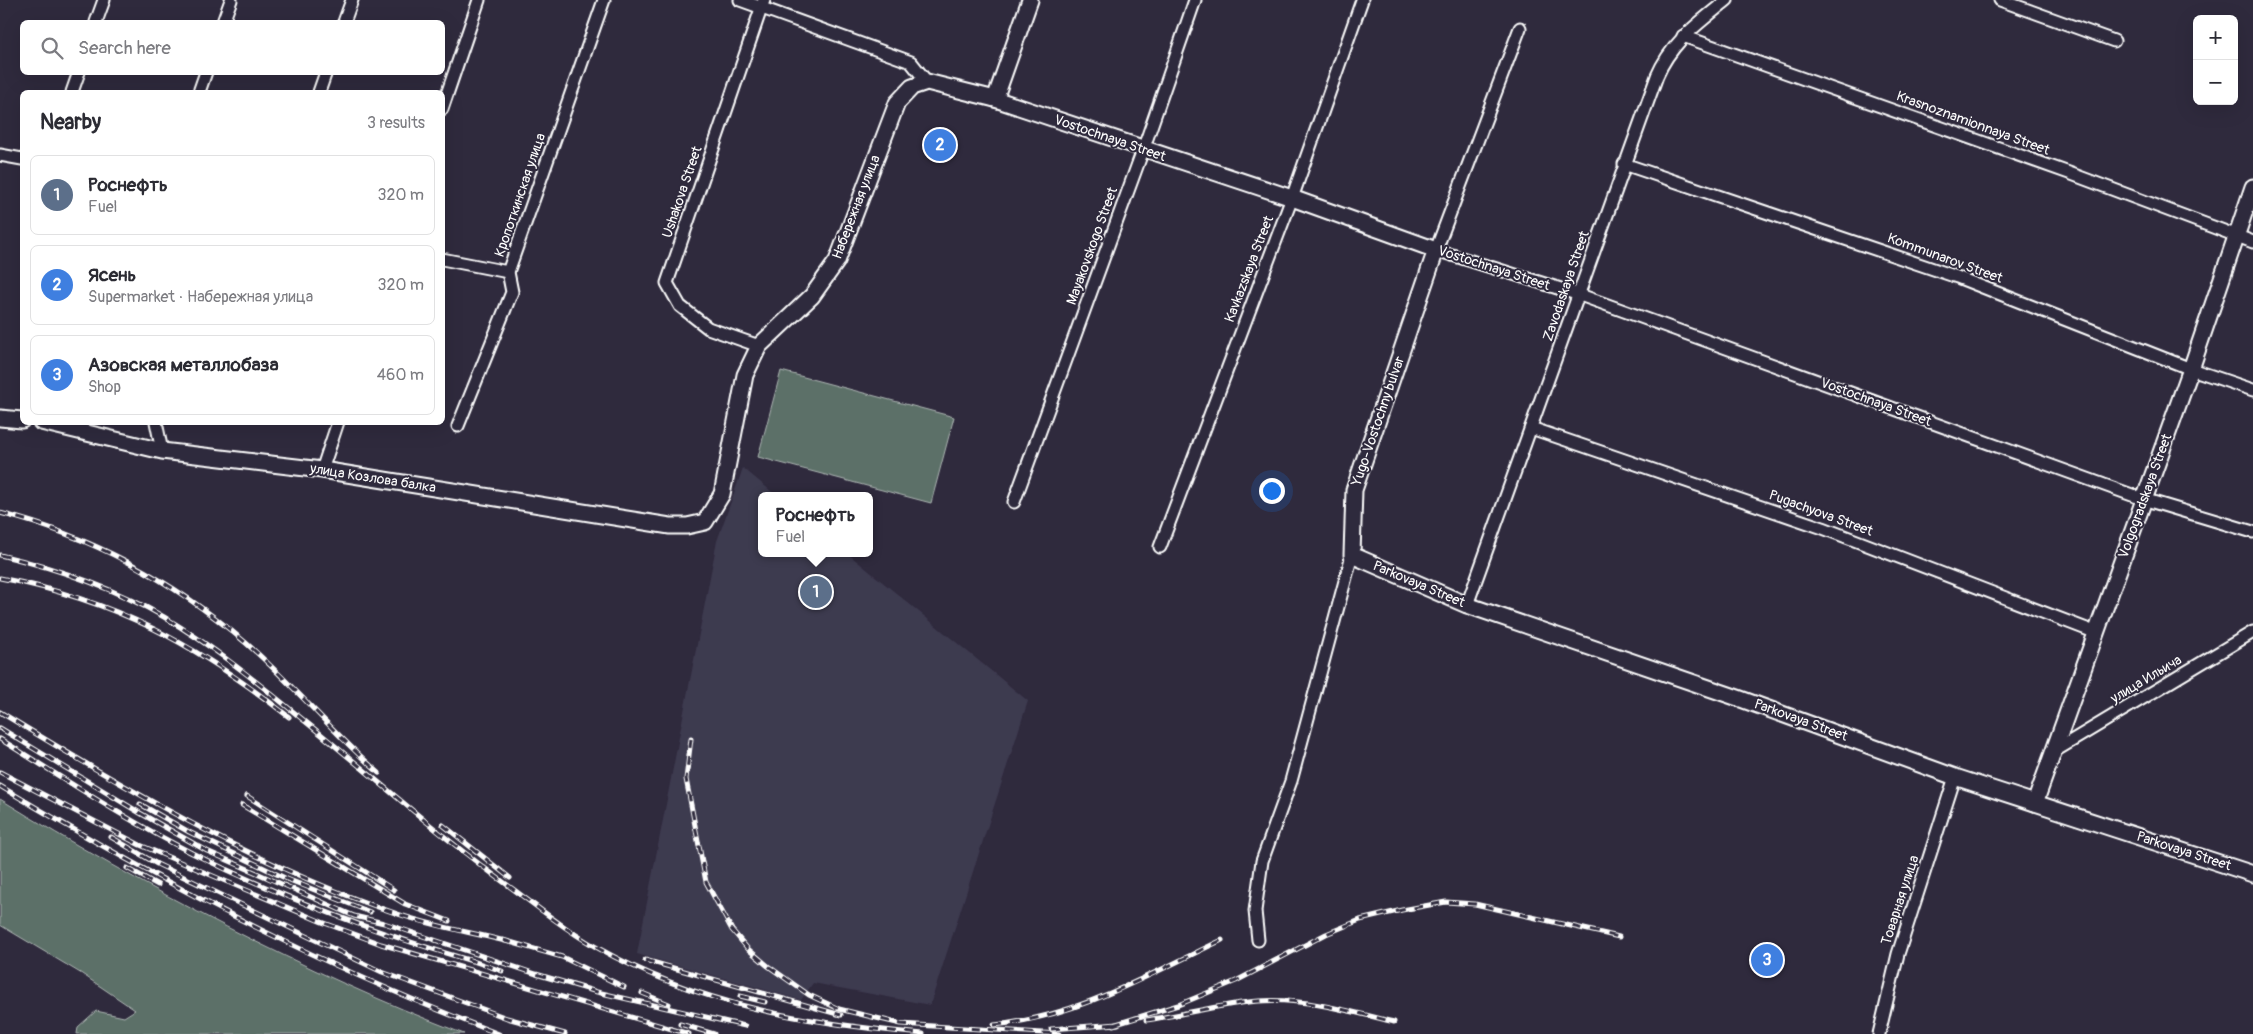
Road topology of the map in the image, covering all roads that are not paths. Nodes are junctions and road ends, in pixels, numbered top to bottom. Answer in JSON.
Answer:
{"nodes":[{"id":1,"x":104,"y":0,"type":"edge"},
{"id":2,"x":231,"y":0,"type":"edge"},
{"id":3,"x":352,"y":0,"type":"edge"},
{"id":4,"x":479,"y":0,"type":"edge"},
{"id":5,"x":604,"y":0,"type":"edge"},
{"id":6,"x":740,"y":0,"type":"edge"},
{"id":7,"x":1030,"y":0,"type":"edge"},
{"id":8,"x":1195,"y":0,"type":"edge"},
{"id":9,"x":1362,"y":0,"type":"edge"},
{"id":10,"x":1727,"y":0,"type":"edge"},
{"id":11,"x":2000,"y":0,"type":"edge"},
{"id":12,"x":762,"y":4,"type":"edge"},
{"id":13,"x":97,"y":20,"type":"edge"},
{"id":14,"x":225,"y":20,"type":"edge"},
{"id":15,"x":345,"y":20,"type":"edge"},
{"id":16,"x":1520,"y":28,"type":"dead end"},
{"id":17,"x":1683,"y":36,"type":"junction"},
{"id":18,"x":2114,"y":41,"type":"dead end"},
{"id":19,"x":78,"y":75,"type":"edge"},
{"id":20,"x":205,"y":75,"type":"edge"},
{"id":21,"x":325,"y":75,"type":"edge"},
{"id":22,"x":927,"y":82,"type":"junction"},
{"id":23,"x":73,"y":90,"type":"edge"},
{"id":24,"x":201,"y":90,"type":"edge"},
{"id":25,"x":320,"y":90,"type":"edge"},
{"id":26,"x":445,"y":100,"type":"edge"},
{"id":27,"x":995,"y":100,"type":"junction"},
{"id":28,"x":1143,"y":150,"type":"junction"},
{"id":29,"x":0,"y":154,"type":"edge"},
{"id":30,"x":20,"y":159,"type":"edge"},
{"id":31,"x":1624,"y":164,"type":"junction"},
{"id":32,"x":2253,"y":187,"type":"edge"},
{"id":33,"x":1292,"y":198,"type":"junction"},
{"id":34,"x":2236,"y":236,"type":"junction"},
{"id":35,"x":2253,"y":242,"type":"edge"},
{"id":36,"x":1436,"y":250,"type":"junction"},
{"id":37,"x":445,"y":260,"type":"edge"},
{"id":38,"x":508,"y":272,"type":"junction"},
{"id":39,"x":1580,"y":295,"type":"junction"},
{"id":40,"x":759,"y":346,"type":"junction"},
{"id":41,"x":2191,"y":369,"type":"junction"},
{"id":42,"x":2253,"y":390,"type":"edge"},
{"id":43,"x":0,"y":418,"type":"edge"},
{"id":44,"x":20,"y":420,"type":"edge"},
{"id":45,"x":54,"y":425,"type":"edge"},
{"id":46,"x":157,"y":425,"type":"edge"},
{"id":47,"x":337,"y":425,"type":"edge"},
{"id":48,"x":458,"y":426,"type":"dead end"},
{"id":49,"x":1532,"y":428,"type":"junction"},
{"id":50,"x":162,"y":451,"type":"junction"},
{"id":51,"x":322,"y":470,"type":"junction"},
{"id":52,"x":2143,"y":500,"type":"junction"},
{"id":53,"x":1014,"y":502,"type":"dead end"},
{"id":54,"x":705,"y":522,"type":"joint"},
{"id":55,"x":2253,"y":532,"type":"edge"},
{"id":56,"x":1160,"y":547,"type":"dead end"},
{"id":57,"x":1352,"y":556,"type":"junction"},
{"id":58,"x":1467,"y":605,"type":"junction"},
{"id":59,"x":2097,"y":633,"type":"junction"},
{"id":60,"x":2252,"y":635,"type":"edge"},
{"id":61,"x":2054,"y":752,"type":"junction"},
{"id":62,"x":1955,"y":777,"type":"junction"},
{"id":63,"x":2035,"y":803,"type":"junction"},
{"id":64,"x":2253,"y":874,"type":"edge"},
{"id":65,"x":1258,"y":940,"type":"dead end"},
{"id":66,"x":1879,"y":1034,"type":"edge"}],
"edges":[{"from":1,"to":13,"type":"street"},
{"from":2,"to":14,"type":"street"},
{"from":3,"to":15,"type":"street"},
{"from":4,"to":26,"type":"street"},
{"from":5,"to":38,"type":"street","name":"Кропоткинская улица"},
{"from":6,"to":12,"type":"street"},
{"from":7,"to":27,"type":"main road"},
{"from":8,"to":28,"type":"street","name":"Mayakovskogo Street"},
{"from":9,"to":33,"type":"street","name":"Kavkazskaya Street"},
{"from":10,"to":17,"type":"street","name":"Zavodaskaya Street"},
{"from":11,"to":18,"type":"street"},
{"from":12,"to":22,"type":"street"},
{"from":12,"to":40,"type":"street","name":"Ushakova Street"},
{"from":16,"to":36,"type":"street","name":"Yugo-Vostochny bulvar"},
{"from":17,"to":31,"type":"street","name":"Zavodaskaya Street"},
{"from":17,"to":34,"type":"street","name":"Krasnoznamionnaya Street"},
{"from":19,"to":23,"type":"street"},
{"from":20,"to":24,"type":"street"},
{"from":21,"to":25,"type":"street"},
{"from":22,"to":27,"type":"main road","name":"Vostochnaya Street"},
{"from":22,"to":40,"type":"main road","name":"Набережная улица"},
{"from":27,"to":28,"type":"main road","name":"Vostochnaya Street"},
{"from":28,"to":33,"type":"main road","name":"Vostochnaya Street"},
{"from":28,"to":53,"type":"street","name":"Mayakovskogo Street"},
{"from":29,"to":30,"type":"street"},
{"from":31,"to":39,"type":"street","name":"Zavodaskaya Street"},
{"from":31,"to":41,"type":"street","name":"Kommunarov Street"},
{"from":32,"to":34,"type":"main road","name":"Volgogradskaya Street"},
{"from":33,"to":36,"type":"main road","name":"Vostochnaya Street"},
{"from":33,"to":56,"type":"street","name":"Kavkazskaya Street"},
{"from":34,"to":35,"type":"street","name":"Krasnoznamionnaya Street"},
{"from":34,"to":41,"type":"main road","name":"Volgogradskaya Street"},
{"from":36,"to":39,"type":"street","name":"Vostochnaya Street"},
{"from":36,"to":57,"type":"main road","name":"Yugo-Vostochny bulvar"},
{"from":37,"to":38,"type":"street"},
{"from":38,"to":48,"type":"street","name":"Кропоткинская улица"},
{"from":39,"to":49,"type":"street","name":"Zavodaskaya Street"},
{"from":39,"to":52,"type":"street","name":"Vostochnaya Street"},
{"from":40,"to":54,"type":"main road","name":"Набережная улица"},
{"from":41,"to":42,"type":"street","name":"Kommunarov Street"},
{"from":41,"to":52,"type":"main road","name":"Volgogradskaya Street"},
{"from":43,"to":44,"type":"main road"},
{"from":45,"to":50,"type":"main road","name":"улица Козлова балка"},
{"from":46,"to":50,"type":"street"},
{"from":47,"to":51,"type":"street"},
{"from":49,"to":58,"type":"street","name":"Zavodaskaya Street"},
{"from":49,"to":59,"type":"street","name":"Pugachyova Street"},
{"from":50,"to":51,"type":"main road","name":"улица Козлова балка"},
{"from":51,"to":54,"type":"main road","name":"улица Козлова балка"},
{"from":52,"to":55,"type":"street","name":"Vostochnaya Street"},
{"from":52,"to":59,"type":"main road","name":"Volgogradskaya Street"},
{"from":57,"to":58,"type":"main road","name":"Parkovaya Street"},
{"from":57,"to":65,"type":"street","name":"Yugo-Vostochny bulvar"},
{"from":58,"to":62,"type":"main road","name":"Parkovaya Street"},
{"from":59,"to":61,"type":"main road","name":"Volgogradskaya Street"},
{"from":60,"to":61,"type":"street","name":"улица Ильича"},
{"from":61,"to":63,"type":"main road","name":"Volgogradskaya Street"},
{"from":62,"to":63,"type":"main road","name":"Parkovaya Street"},
{"from":62,"to":66,"type":"street","name":"Товарная улица"},
{"from":63,"to":64,"type":"main road","name":"Parkovaya Street"}]}
